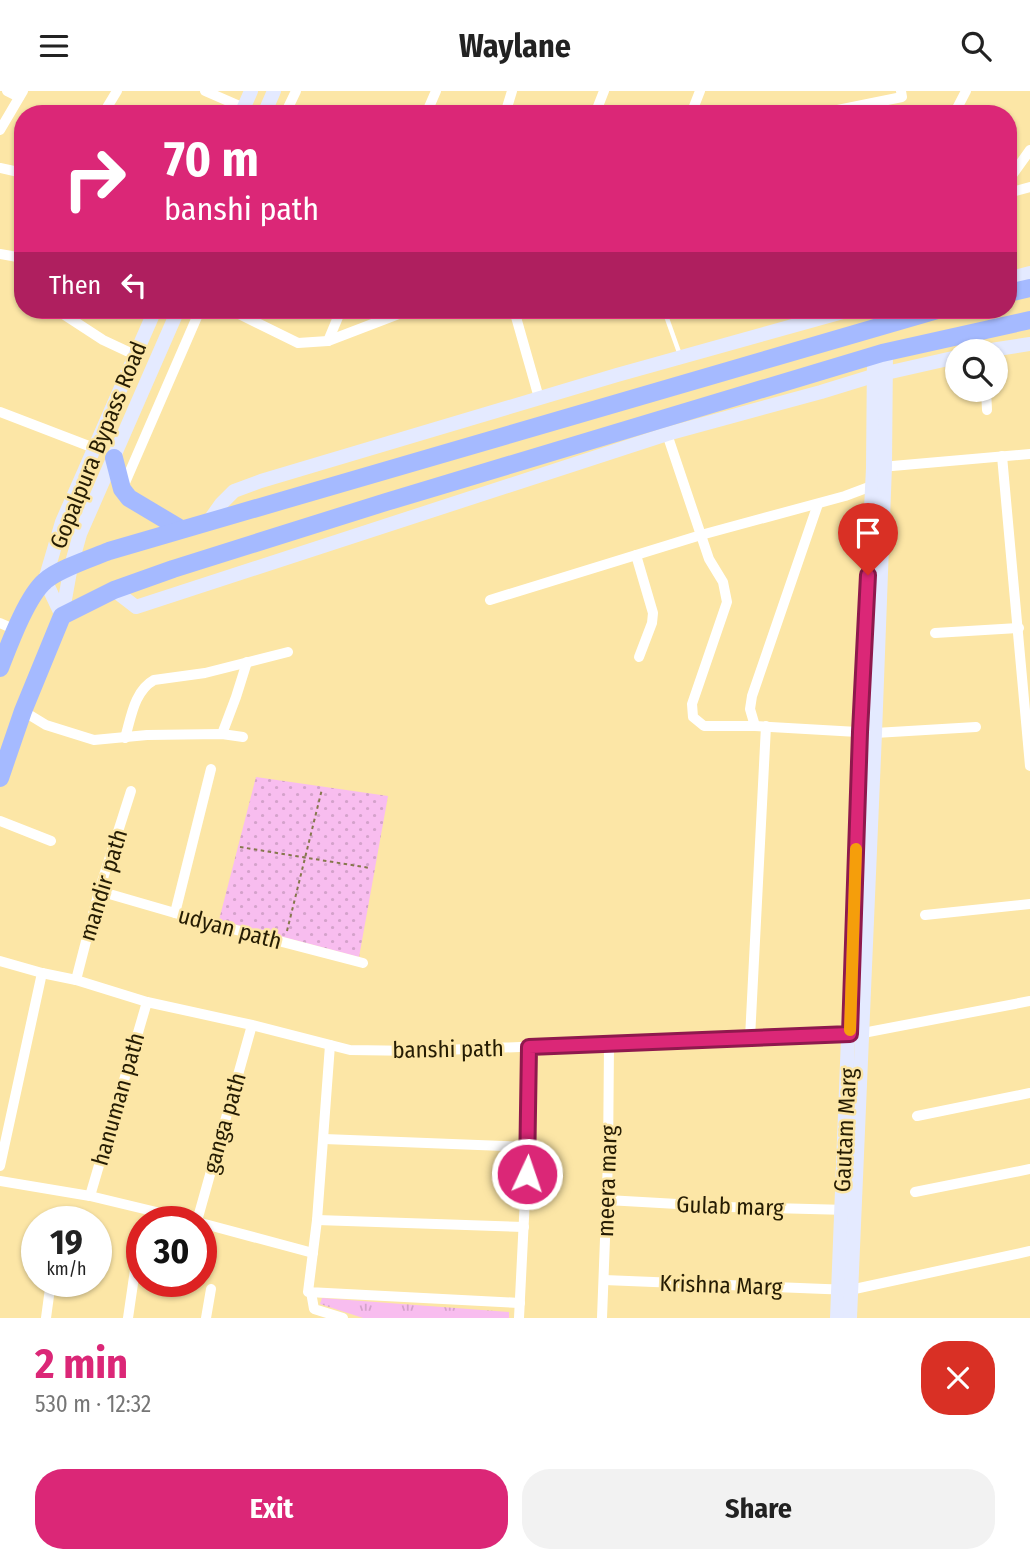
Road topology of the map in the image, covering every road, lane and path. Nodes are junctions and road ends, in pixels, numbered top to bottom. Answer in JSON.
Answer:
{"nodes":[{"id":1,"x":7,"y":91,"type":"edge"},
{"id":2,"x":205,"y":91,"type":"edge"},
{"id":3,"x":21,"y":94,"type":"edge"},
{"id":4,"x":901,"y":94,"type":"edge"},
{"id":5,"x":233,"y":105,"type":"edge"},
{"id":6,"x":855,"y":105,"type":"edge"},
{"id":7,"x":14,"y":106,"type":"edge"},
{"id":8,"x":0,"y":130,"type":"edge"},
{"id":9,"x":1030,"y":149,"type":"edge"},
{"id":10,"x":1017,"y":168,"type":"edge"},
{"id":11,"x":71,"y":319,"type":"edge"},
{"id":12,"x":151,"y":319,"type":"edge"},
{"id":13,"x":174,"y":319,"type":"edge"},
{"id":14,"x":196,"y":319,"type":"edge"},
{"id":15,"x":249,"y":319,"type":"edge"},
{"id":16,"x":337,"y":319,"type":"edge"},
{"id":17,"x":385,"y":319,"type":"edge"},
{"id":18,"x":517,"y":319,"type":"edge"},
{"id":19,"x":667,"y":319,"type":"edge"},
{"id":20,"x":818,"y":319,"type":"edge"},
{"id":21,"x":906,"y":319,"type":"edge"},
{"id":22,"x":1030,"y":320,"type":"edge"},
{"id":23,"x":328,"y":341,"type":"junction"},
{"id":24,"x":1030,"y":344,"type":"edge"},
{"id":25,"x":1008,"y":347,"type":"edge"},
{"id":26,"x":880,"y":353,"type":"junction"},
{"id":27,"x":135,"y":355,"type":"junction"},
{"id":28,"x":681,"y":357,"type":"junction"},
{"id":29,"x":945,"y":359,"type":"edge"},
{"id":30,"x":880,"y":374,"type":"junction"},
{"id":31,"x":539,"y":398,"type":"junction"},
{"id":32,"x":987,"y":402,"type":"edge"},
{"id":33,"x":988,"y":409,"type":"dead end"},
{"id":34,"x":0,"y":412,"type":"edge"},
{"id":35,"x":667,"y":434,"type":"junction"},
{"id":36,"x":94,"y":448,"type":"junction"},
{"id":37,"x":1030,"y":454,"type":"edge"},
{"id":38,"x":1002,"y":456,"type":"junction"},
{"id":39,"x":114,"y":458,"type":"junction"},
{"id":40,"x":879,"y":467,"type":"junction"},
{"id":41,"x":878,"y":484,"type":"junction"},
{"id":42,"x":122,"y":489,"type":"junction"},
{"id":43,"x":818,"y":504,"type":"junction"},
{"id":44,"x":209,"y":521,"type":"junction"},
{"id":45,"x":181,"y":529,"type":"junction"},
{"id":46,"x":701,"y":535,"type":"junction"},
{"id":47,"x":636,"y":555,"type":"junction"},
{"id":48,"x":71,"y":566,"type":"junction"},
{"id":49,"x":45,"y":580,"type":"junction"},
{"id":50,"x":114,"y":590,"type":"junction"},
{"id":51,"x":490,"y":600,"type":"dead end"},
{"id":52,"x":62,"y":616,"type":"junction"},
{"id":53,"x":8,"y":626,"type":"edge"},
{"id":54,"x":1018,"y":628,"type":"junction"},
{"id":55,"x":935,"y":633,"type":"dead end"},
{"id":56,"x":4,"y":647,"type":"edge"},
{"id":57,"x":288,"y":652,"type":"dead end"},
{"id":58,"x":639,"y":657,"type":"dead end"},
{"id":59,"x":247,"y":662,"type":"junction"},
{"id":60,"x":0,"y":668,"type":"edge"},
{"id":61,"x":23,"y":711,"type":"junction"},
{"id":62,"x":1028,"y":722,"type":"edge"},
{"id":63,"x":755,"y":726,"type":"junction"},
{"id":64,"x":766,"y":726,"type":"junction"},
{"id":65,"x":976,"y":727,"type":"dead end"},
{"id":66,"x":868,"y":732,"type":"junction"},
{"id":67,"x":222,"y":734,"type":"junction"},
{"id":68,"x":243,"y":737,"type":"dead end"},
{"id":69,"x":125,"y":738,"type":"junction"},
{"id":70,"x":1030,"y":766,"type":"edge"},
{"id":71,"x":211,"y":769,"type":"dead end"},
{"id":72,"x":0,"y":778,"type":"edge"},
{"id":73,"x":322,"y":789,"type":"dead end"},
{"id":74,"x":131,"y":791,"type":"dead end"},
{"id":75,"x":0,"y":821,"type":"edge"},
{"id":76,"x":51,"y":841,"type":"dead end"},
{"id":77,"x":240,"y":847,"type":"dead end"},
{"id":78,"x":305,"y":857,"type":"junction"},
{"id":79,"x":370,"y":868,"type":"dead end"},
{"id":80,"x":99,"y":891,"type":"junction"},
{"id":81,"x":1030,"y":904,"type":"edge"},
{"id":82,"x":175,"y":913,"type":"junction"},
{"id":83,"x":925,"y":915,"type":"dead end"},
{"id":84,"x":284,"y":943,"type":"junction"},
{"id":85,"x":0,"y":961,"type":"edge"},
{"id":86,"x":363,"y":963,"type":"dead end"},
{"id":87,"x":41,"y":973,"type":"junction"},
{"id":88,"x":76,"y":979,"type":"junction"},
{"id":89,"x":1030,"y":1001,"type":"edge"},
{"id":90,"x":147,"y":1002,"type":"junction"},
{"id":91,"x":252,"y":1025,"type":"junction"},
{"id":92,"x":856,"y":1034,"type":"junction"},
{"id":93,"x":750,"y":1038,"type":"junction"},
{"id":94,"x":609,"y":1044,"type":"junction"},
{"id":95,"x":330,"y":1045,"type":"junction"},
{"id":96,"x":529,"y":1047,"type":"junction"},
{"id":97,"x":1030,"y":1093,"type":"edge"},
{"id":98,"x":917,"y":1116,"type":"dead end"},
{"id":99,"x":324,"y":1139,"type":"junction"},
{"id":100,"x":3,"y":1146,"type":"edge"},
{"id":101,"x":528,"y":1147,"type":"junction"},
{"id":102,"x":0,"y":1166,"type":"edge"},
{"id":103,"x":1030,"y":1169,"type":"edge"},
{"id":104,"x":0,"y":1181,"type":"edge"},
{"id":105,"x":915,"y":1192,"type":"dead end"},
{"id":106,"x":90,"y":1196,"type":"junction"},
{"id":107,"x":607,"y":1200,"type":"junction"},
{"id":108,"x":131,"y":1206,"type":"edge"},
{"id":109,"x":201,"y":1206,"type":"edge"},
{"id":110,"x":848,"y":1210,"type":"junction"},
{"id":111,"x":317,"y":1220,"type":"junction"},
{"id":112,"x":217,"y":1227,"type":"edge"},
{"id":113,"x":524,"y":1227,"type":"junction"},
{"id":114,"x":1030,"y":1251,"type":"edge"},
{"id":115,"x":313,"y":1253,"type":"junction"},
{"id":116,"x":604,"y":1280,"type":"junction"},
{"id":117,"x":845,"y":1289,"type":"junction"},
{"id":118,"x":311,"y":1292,"type":"junction"},
{"id":119,"x":49,"y":1297,"type":"edge"},
{"id":120,"x":131,"y":1297,"type":"edge"},
{"id":121,"x":210,"y":1297,"type":"edge"},
{"id":122,"x":520,"y":1303,"type":"junction"},
{"id":123,"x":46,"y":1318,"type":"edge"},
{"id":124,"x":128,"y":1318,"type":"edge"},
{"id":125,"x":206,"y":1318,"type":"edge"},
{"id":126,"x":343,"y":1318,"type":"edge"},
{"id":127,"x":519,"y":1318,"type":"edge"},
{"id":128,"x":602,"y":1318,"type":"edge"},
{"id":129,"x":837,"y":1318,"type":"edge"},
{"id":130,"x":850,"y":1318,"type":"edge"}],
"edges":[{"from":1,"to":3,"type":"street"},
{"from":2,"to":5,"type":"street"},
{"from":4,"to":6,"type":"street"},
{"from":7,"to":8,"type":"street"},
{"from":9,"to":10,"type":"street"},
{"from":11,"to":27,"type":"street"},
{"from":12,"to":27,"type":"street","name":"Gopalpura Bypass Road"},
{"from":13,"to":39,"type":"street","name":"Gopalpura Bypass Road"},
{"from":14,"to":42,"type":"street"},
{"from":15,"to":23,"type":"street"},
{"from":16,"to":23,"type":"street"},
{"from":17,"to":23,"type":"street"},
{"from":18,"to":31,"type":"street"},
{"from":19,"to":28,"type":"lane"},
{"from":20,"to":28,"type":"street"},
{"from":21,"to":44,"type":"highway"},
{"from":22,"to":26,"type":"highway"},
{"from":24,"to":25,"type":"street"},
{"from":26,"to":30,"type":"street","name":"Gautam Marg"},
{"from":26,"to":50,"type":"highway"},
{"from":27,"to":36,"type":"street","name":"Gopalpura Bypass Road"},
{"from":28,"to":31,"type":"street"},
{"from":29,"to":30,"type":"street"},
{"from":30,"to":35,"type":"street"},
{"from":30,"to":40,"type":"street","name":"Gautam Marg"},
{"from":31,"to":44,"type":"street"},
{"from":32,"to":33,"type":"street"},
{"from":34,"to":36,"type":"street"},
{"from":35,"to":46,"type":"street"},
{"from":35,"to":50,"type":"street"},
{"from":36,"to":49,"type":"street","name":"Gopalpura Bypass Road"},
{"from":37,"to":38,"type":"street"},
{"from":38,"to":40,"type":"street"},
{"from":38,"to":54,"type":"street"},
{"from":39,"to":42,"type":"highway"},
{"from":39,"to":48,"type":"street","name":"Gopalpura Bypass Road"},
{"from":40,"to":41,"type":"street","name":"Gautam Marg"},
{"from":41,"to":43,"type":"street"},
{"from":41,"to":66,"type":"street","name":"Gautam Marg"},
{"from":42,"to":45,"type":"highway"},
{"from":43,"to":46,"type":"street"},
{"from":43,"to":63,"type":"street"},
{"from":44,"to":45,"type":"highway"},
{"from":45,"to":48,"type":"highway"},
{"from":46,"to":47,"type":"street"},
{"from":46,"to":63,"type":"street"},
{"from":47,"to":51,"type":"street"},
{"from":47,"to":58,"type":"street"},
{"from":48,"to":49,"type":"highway"},
{"from":48,"to":52,"type":"street","name":"Gopalpura Bypass Road"},
{"from":49,"to":52,"type":"street"},
{"from":49,"to":53,"type":"highway"},
{"from":50,"to":52,"type":"highway"},
{"from":52,"to":61,"type":"highway"},
{"from":53,"to":56,"type":"highway"},
{"from":54,"to":55,"type":"street"},
{"from":54,"to":62,"type":"street"},
{"from":56,"to":60,"type":"highway"},
{"from":57,"to":59,"type":"street"},
{"from":59,"to":67,"type":"street"},
{"from":59,"to":69,"type":"street"},
{"from":61,"to":69,"type":"street"},
{"from":61,"to":72,"type":"highway"},
{"from":62,"to":70,"type":"street"},
{"from":63,"to":64,"type":"street"},
{"from":64,"to":66,"type":"street"},
{"from":64,"to":93,"type":"street"},
{"from":65,"to":66,"type":"street"},
{"from":66,"to":92,"type":"street","name":"Gautam Marg"},
{"from":67,"to":68,"type":"street"},
{"from":67,"to":69,"type":"street"},
{"from":71,"to":82,"type":"street"},
{"from":73,"to":78,"type":"path"},
{"from":74,"to":80,"type":"street","name":"mandir path"},
{"from":75,"to":76,"type":"street"},
{"from":77,"to":78,"type":"path"},
{"from":78,"to":79,"type":"path"},
{"from":78,"to":84,"type":"path"},
{"from":80,"to":82,"type":"street","name":"udyan path"},
{"from":80,"to":88,"type":"street","name":"mandir path"},
{"from":81,"to":83,"type":"street"},
{"from":82,"to":84,"type":"street","name":"udyan path"},
{"from":84,"to":86,"type":"street","name":"udyan path"},
{"from":85,"to":87,"type":"street","name":"banshi path"},
{"from":87,"to":88,"type":"street","name":"banshi path"},
{"from":87,"to":100,"type":"street"},
{"from":88,"to":90,"type":"street","name":"banshi path"},
{"from":89,"to":92,"type":"street","name":"banshi path"},
{"from":90,"to":91,"type":"street","name":"banshi path"},
{"from":90,"to":106,"type":"street","name":"hanuman path"},
{"from":91,"to":95,"type":"street","name":"banshi path"},
{"from":91,"to":109,"type":"street","name":"ganga path"},
{"from":92,"to":93,"type":"street","name":"banshi path"},
{"from":92,"to":110,"type":"street","name":"Gautam Marg"},
{"from":93,"to":94,"type":"street","name":"banshi path"},
{"from":94,"to":96,"type":"street","name":"banshi path"},
{"from":94,"to":107,"type":"street","name":"meera marg"},
{"from":95,"to":96,"type":"street","name":"banshi path"},
{"from":95,"to":99,"type":"street"},
{"from":96,"to":101,"type":"street"},
{"from":97,"to":98,"type":"street"},
{"from":99,"to":101,"type":"street"},
{"from":99,"to":111,"type":"street"},
{"from":100,"to":102,"type":"street"},
{"from":101,"to":113,"type":"street"},
{"from":103,"to":105,"type":"street"},
{"from":104,"to":106,"type":"street"},
{"from":106,"to":108,"type":"street"},
{"from":107,"to":110,"type":"street","name":"Gulab marg"},
{"from":107,"to":116,"type":"street","name":"meera marg"},
{"from":110,"to":117,"type":"street","name":"Gautam Marg"},
{"from":111,"to":113,"type":"street"},
{"from":111,"to":115,"type":"street"},
{"from":112,"to":115,"type":"street"},
{"from":113,"to":122,"type":"street"},
{"from":114,"to":117,"type":"street","name":"Krishna Marg"},
{"from":115,"to":118,"type":"street"},
{"from":116,"to":117,"type":"street","name":"Krishna Marg"},
{"from":116,"to":128,"type":"street","name":"meera marg"},
{"from":117,"to":129,"type":"street","name":"Gautam Marg"},
{"from":117,"to":130,"type":"street"},
{"from":118,"to":122,"type":"street"},
{"from":118,"to":126,"type":"street"},
{"from":119,"to":123,"type":"street"},
{"from":120,"to":124,"type":"street"},
{"from":121,"to":125,"type":"street"},
{"from":122,"to":127,"type":"street"}]}
